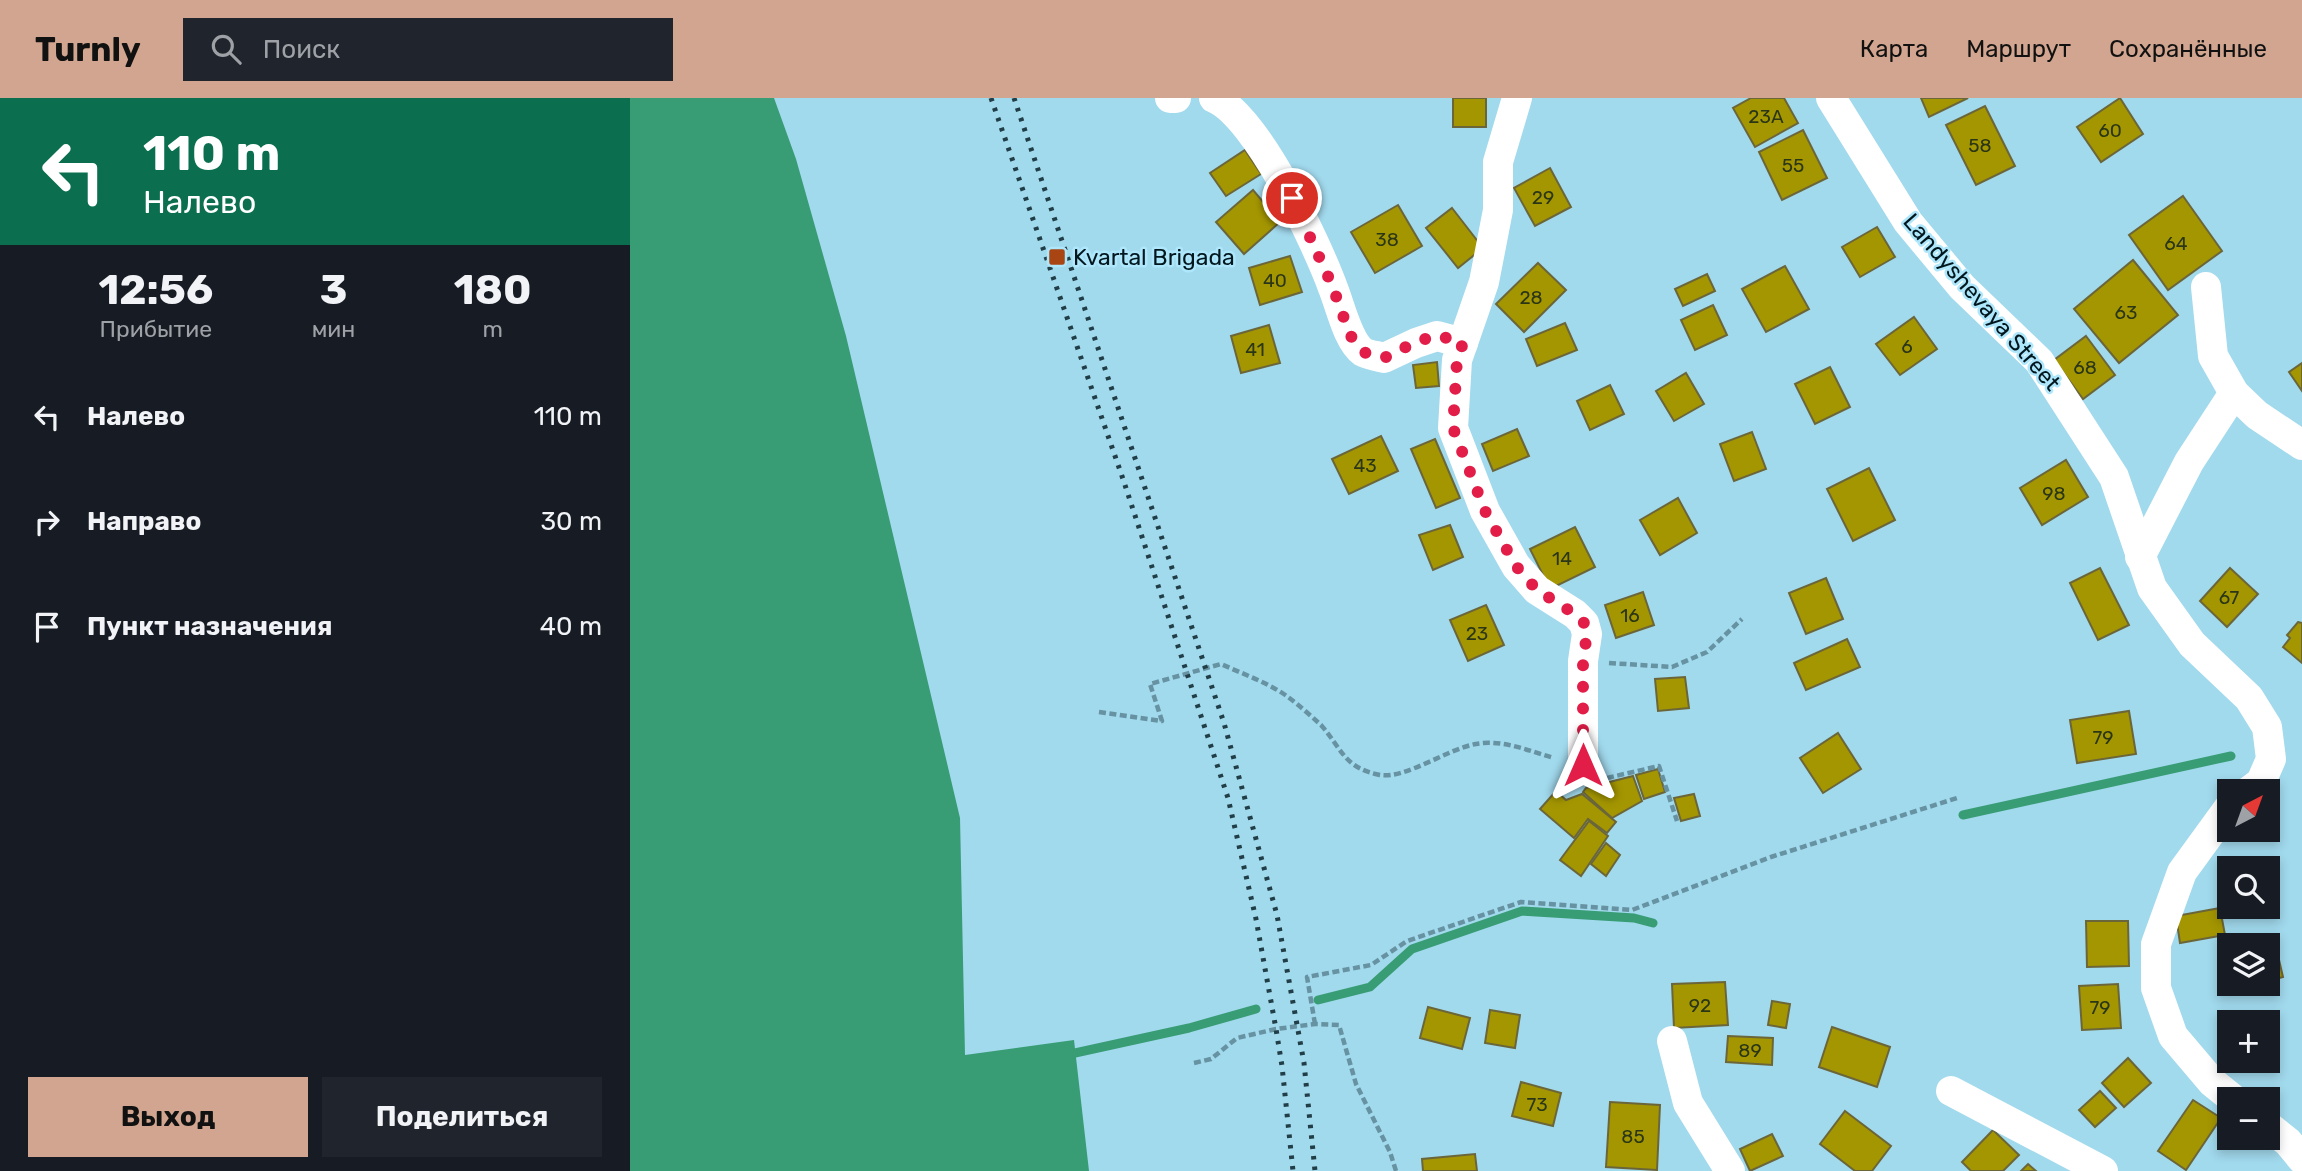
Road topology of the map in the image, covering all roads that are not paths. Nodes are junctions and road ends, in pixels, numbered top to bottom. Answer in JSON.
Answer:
{"nodes":[{"id":1,"x":1170,"y":98,"type":"edge"},
{"id":2,"x":1176,"y":98,"type":"edge"},
{"id":3,"x":1214,"y":98,"type":"edge"},
{"id":4,"x":1517,"y":98,"type":"edge"},
{"id":5,"x":1831,"y":98,"type":"edge"},
{"id":6,"x":2206,"y":288,"type":"dead end"},
{"id":7,"x":1463,"y":343,"type":"junction"},
{"id":8,"x":2234,"y":393,"type":"junction"},
{"id":9,"x":2302,"y":445,"type":"edge"},
{"id":10,"x":2140,"y":557,"type":"junction"},
{"id":11,"x":1583,"y":765,"type":"road end"},
{"id":12,"x":2262,"y":779,"type":"edge"},
{"id":13,"x":2217,"y":824,"type":"edge"},
{"id":14,"x":1672,"y":1041,"type":"dead end"},
{"id":15,"x":2218,"y":1087,"type":"edge"},
{"id":16,"x":1951,"y":1091,"type":"dead end"},
{"id":17,"x":2280,"y":1136,"type":"edge"},
{"id":18,"x":2302,"y":1159,"type":"edge"},
{"id":19,"x":1730,"y":1171,"type":"edge"},
{"id":20,"x":2103,"y":1171,"type":"edge"}],
"edges":[{"from":1,"to":2,"type":"street"},
{"from":3,"to":7,"type":"street"},
{"from":4,"to":7,"type":"street"},
{"from":5,"to":10,"type":"street","name":"Landyshevaya Street"},
{"from":6,"to":8,"type":"street"},
{"from":7,"to":11,"type":"street"},
{"from":8,"to":9,"type":"street"},
{"from":8,"to":10,"type":"street"},
{"from":10,"to":12,"type":"street","name":"Landyshevaya Street"},
{"from":13,"to":15,"type":"street"},
{"from":14,"to":19,"type":"street"},
{"from":16,"to":20,"type":"street"},
{"from":17,"to":18,"type":"street"}]}
